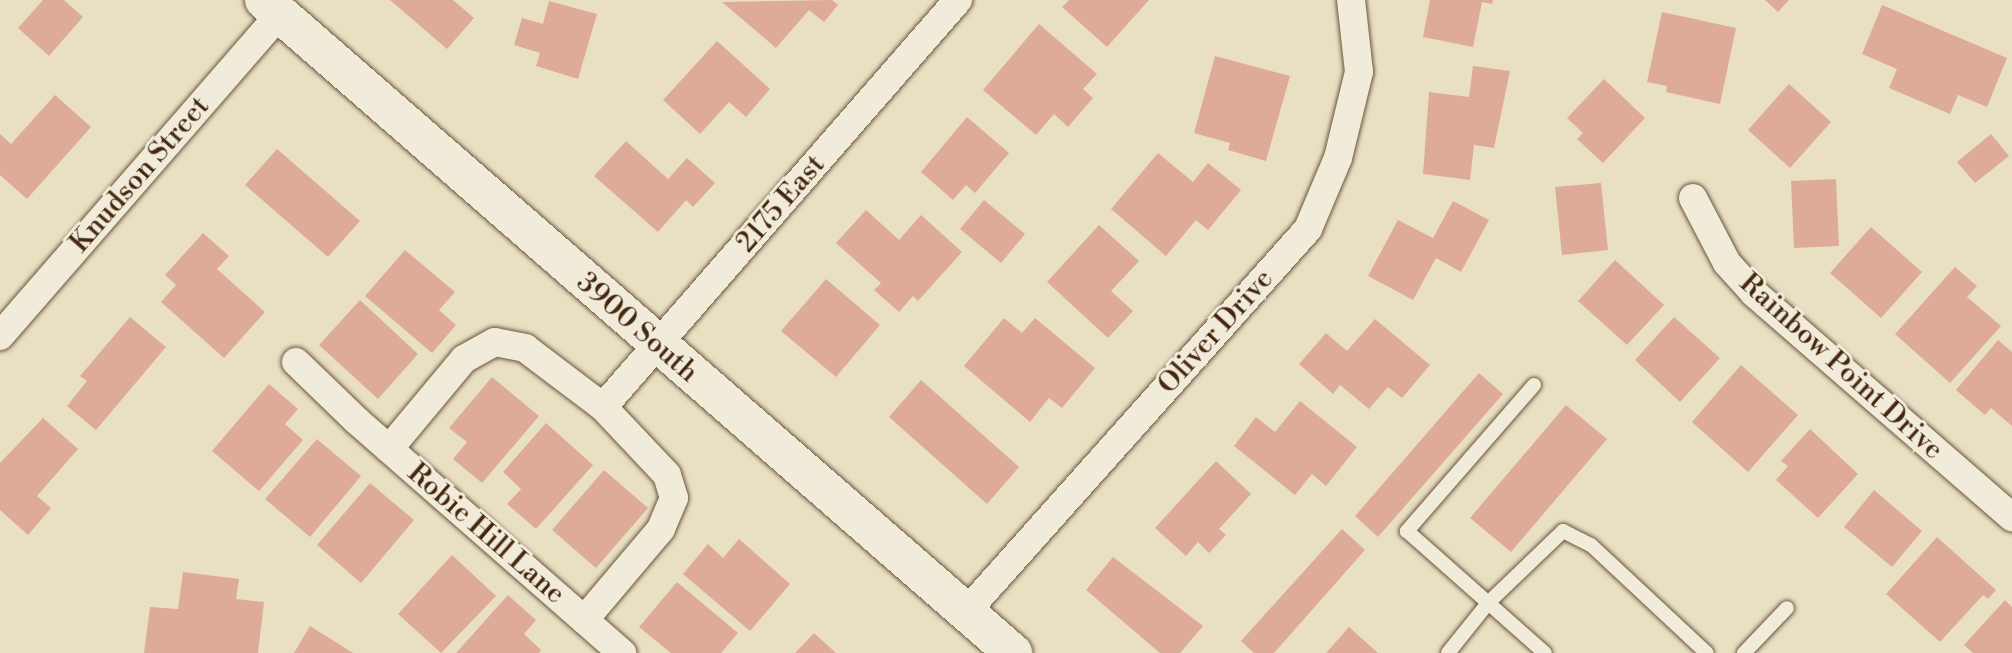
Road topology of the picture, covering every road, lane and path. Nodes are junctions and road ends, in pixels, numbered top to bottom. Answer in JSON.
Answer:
{"nodes":[{"id":1,"x":958,"y":0,"type":"edge"},
{"id":2,"x":1351,"y":0,"type":"edge"},
{"id":3,"x":272,"y":7,"type":"edge"},
{"id":4,"x":1693,"y":198,"type":"dead end"},
{"id":5,"x":0,"y":337,"type":"edge"},
{"id":6,"x":656,"y":345,"type":"junction"},
{"id":7,"x":296,"y":362,"type":"dead end"},
{"id":8,"x":1534,"y":385,"type":"dead end"},
{"id":9,"x":603,"y":407,"type":"junction"},
{"id":10,"x":389,"y":449,"type":"junction"},
{"id":11,"x":2012,"y":517,"type":"edge"},
{"id":12,"x":1488,"y":603,"type":"junction"},
{"id":13,"x":1787,"y":608,"type":"dead end"},
{"id":14,"x":966,"y":612,"type":"junction"},
{"id":15,"x":584,"y":620,"type":"junction"},
{"id":16,"x":1008,"y":651,"type":"edge"},
{"id":17,"x":622,"y":653,"type":"edge"},
{"id":18,"x":1448,"y":653,"type":"edge"},
{"id":19,"x":1545,"y":653,"type":"edge"},
{"id":20,"x":1707,"y":653,"type":"edge"},
{"id":21,"x":1744,"y":653,"type":"edge"}],
"edges":[{"from":1,"to":6,"type":"street","name":"2175 East"},
{"from":2,"to":14,"type":"street","name":"Oliver Drive"},
{"from":3,"to":5,"type":"street","name":"Knudson Street"},
{"from":3,"to":6,"type":"main road","name":"3900 South"},
{"from":4,"to":11,"type":"street","name":"Rainbow Point Drive"},
{"from":6,"to":9,"type":"street","name":"2175 East"},
{"from":6,"to":14,"type":"main road","name":"3900 South"},
{"from":7,"to":10,"type":"street","name":"Robie Hill Lane"},
{"from":8,"to":12,"type":"lane"},
{"from":9,"to":10,"type":"street","name":"Robie Hill Lane"},
{"from":9,"to":15,"type":"street","name":"Robie Hill Lane"},
{"from":10,"to":15,"type":"street","name":"Robie Hill Lane"},
{"from":12,"to":18,"type":"lane"},
{"from":12,"to":19,"type":"lane"},
{"from":12,"to":20,"type":"lane"},
{"from":13,"to":21,"type":"lane"},
{"from":14,"to":16,"type":"main road","name":"3900 South"},
{"from":15,"to":17,"type":"street","name":"Robie Hill Lane"}]}
